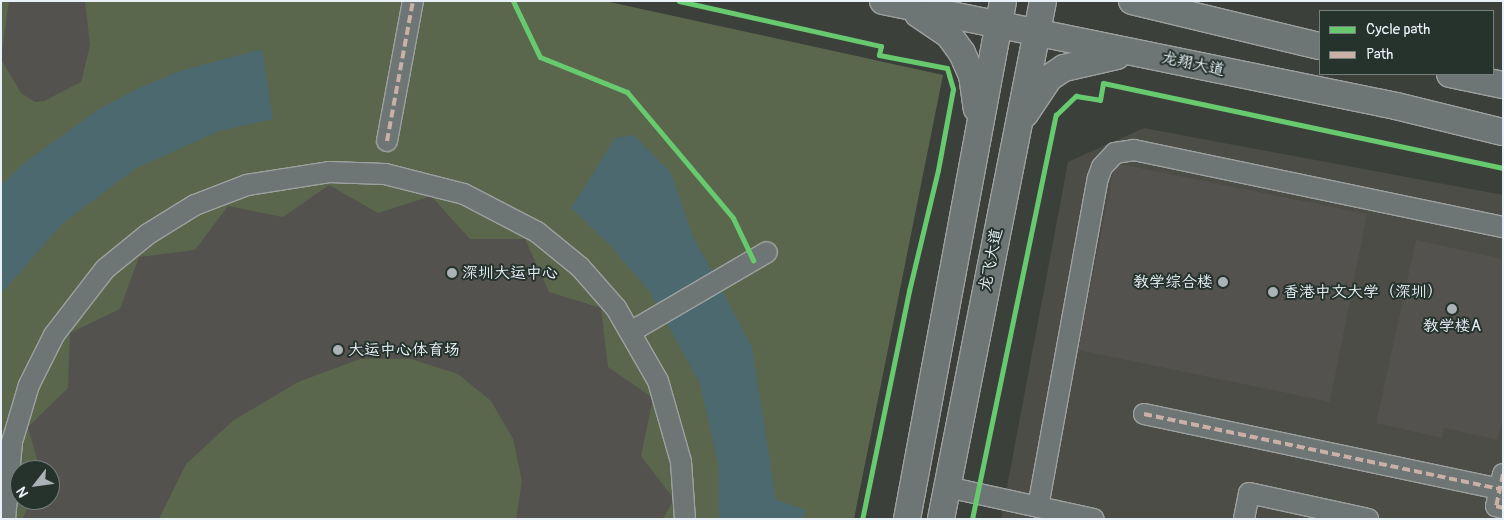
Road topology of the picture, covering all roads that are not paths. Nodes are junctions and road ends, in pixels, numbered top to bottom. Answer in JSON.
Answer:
{"nodes":[{"id":1,"x":413,"y":1,"type":"edge"},
{"id":2,"x":1043,"y":1,"type":"edge"},
{"id":3,"x":1136,"y":2,"type":"edge"},
{"id":4,"x":892,"y":3,"type":"edge"},
{"id":5,"x":1001,"y":13,"type":"edge"},
{"id":6,"x":1036,"y":32,"type":"junction"},
{"id":7,"x":1319,"y":46,"type":"edge"},
{"id":8,"x":1137,"y":53,"type":"junction"},
{"id":9,"x":1455,"y":75,"type":"edge"},
{"id":10,"x":1503,"y":85,"type":"edge"},
{"id":11,"x":979,"y":128,"type":"junction"},
{"id":12,"x":1016,"y":128,"type":"junction"},
{"id":13,"x":1503,"y":132,"type":"edge"},
{"id":14,"x":387,"y":141,"type":"dead end"},
{"id":15,"x":1503,"y":227,"type":"edge"},
{"id":16,"x":767,"y":252,"type":"dead end"},
{"id":17,"x":632,"y":331,"type":"junction"},
{"id":18,"x":1144,"y":414,"type":"dead end"},
{"id":19,"x":947,"y":487,"type":"junction"},
{"id":20,"x":1502,"y":490,"type":"edge"},
{"id":21,"x":1038,"y":506,"type":"junction"},
{"id":22,"x":5,"y":519,"type":"edge"},
{"id":23,"x":684,"y":519,"type":"edge"},
{"id":24,"x":906,"y":519,"type":"edge"},
{"id":25,"x":941,"y":519,"type":"edge"},
{"id":26,"x":1094,"y":519,"type":"edge"},
{"id":27,"x":1244,"y":519,"type":"edge"},
{"id":28,"x":1368,"y":519,"type":"edge"}],
"edges":[{"from":1,"to":14,"type":"street"},
{"from":2,"to":6,"type":"main road","name":"龙飞大道"},
{"from":3,"to":7,"type":"main road"},
{"from":4,"to":5,"type":"main road","name":"龙翔大道"},
{"from":4,"to":11,"type":"main road"},
{"from":5,"to":6,"type":"main road","name":"龙翔大道"},
{"from":5,"to":11,"type":"main road"},
{"from":6,"to":8,"type":"main road","name":"龙翔大道"},
{"from":6,"to":12,"type":"main road","name":"龙飞大道"},
{"from":8,"to":12,"type":"main road"},
{"from":8,"to":13,"type":"main road","name":"龙翔大道"},
{"from":9,"to":10,"type":"main road"},
{"from":11,"to":24,"type":"main road"},
{"from":12,"to":19,"type":"main road","name":"龙飞大道"},
{"from":15,"to":21,"type":"street"},
{"from":16,"to":17,"type":"street"},
{"from":17,"to":22,"type":"street"},
{"from":17,"to":23,"type":"street"},
{"from":18,"to":20,"type":"street"},
{"from":19,"to":21,"type":"street"},
{"from":19,"to":25,"type":"main road","name":"龙飞大道"},
{"from":21,"to":26,"type":"street"},
{"from":27,"to":28,"type":"street"}]}
